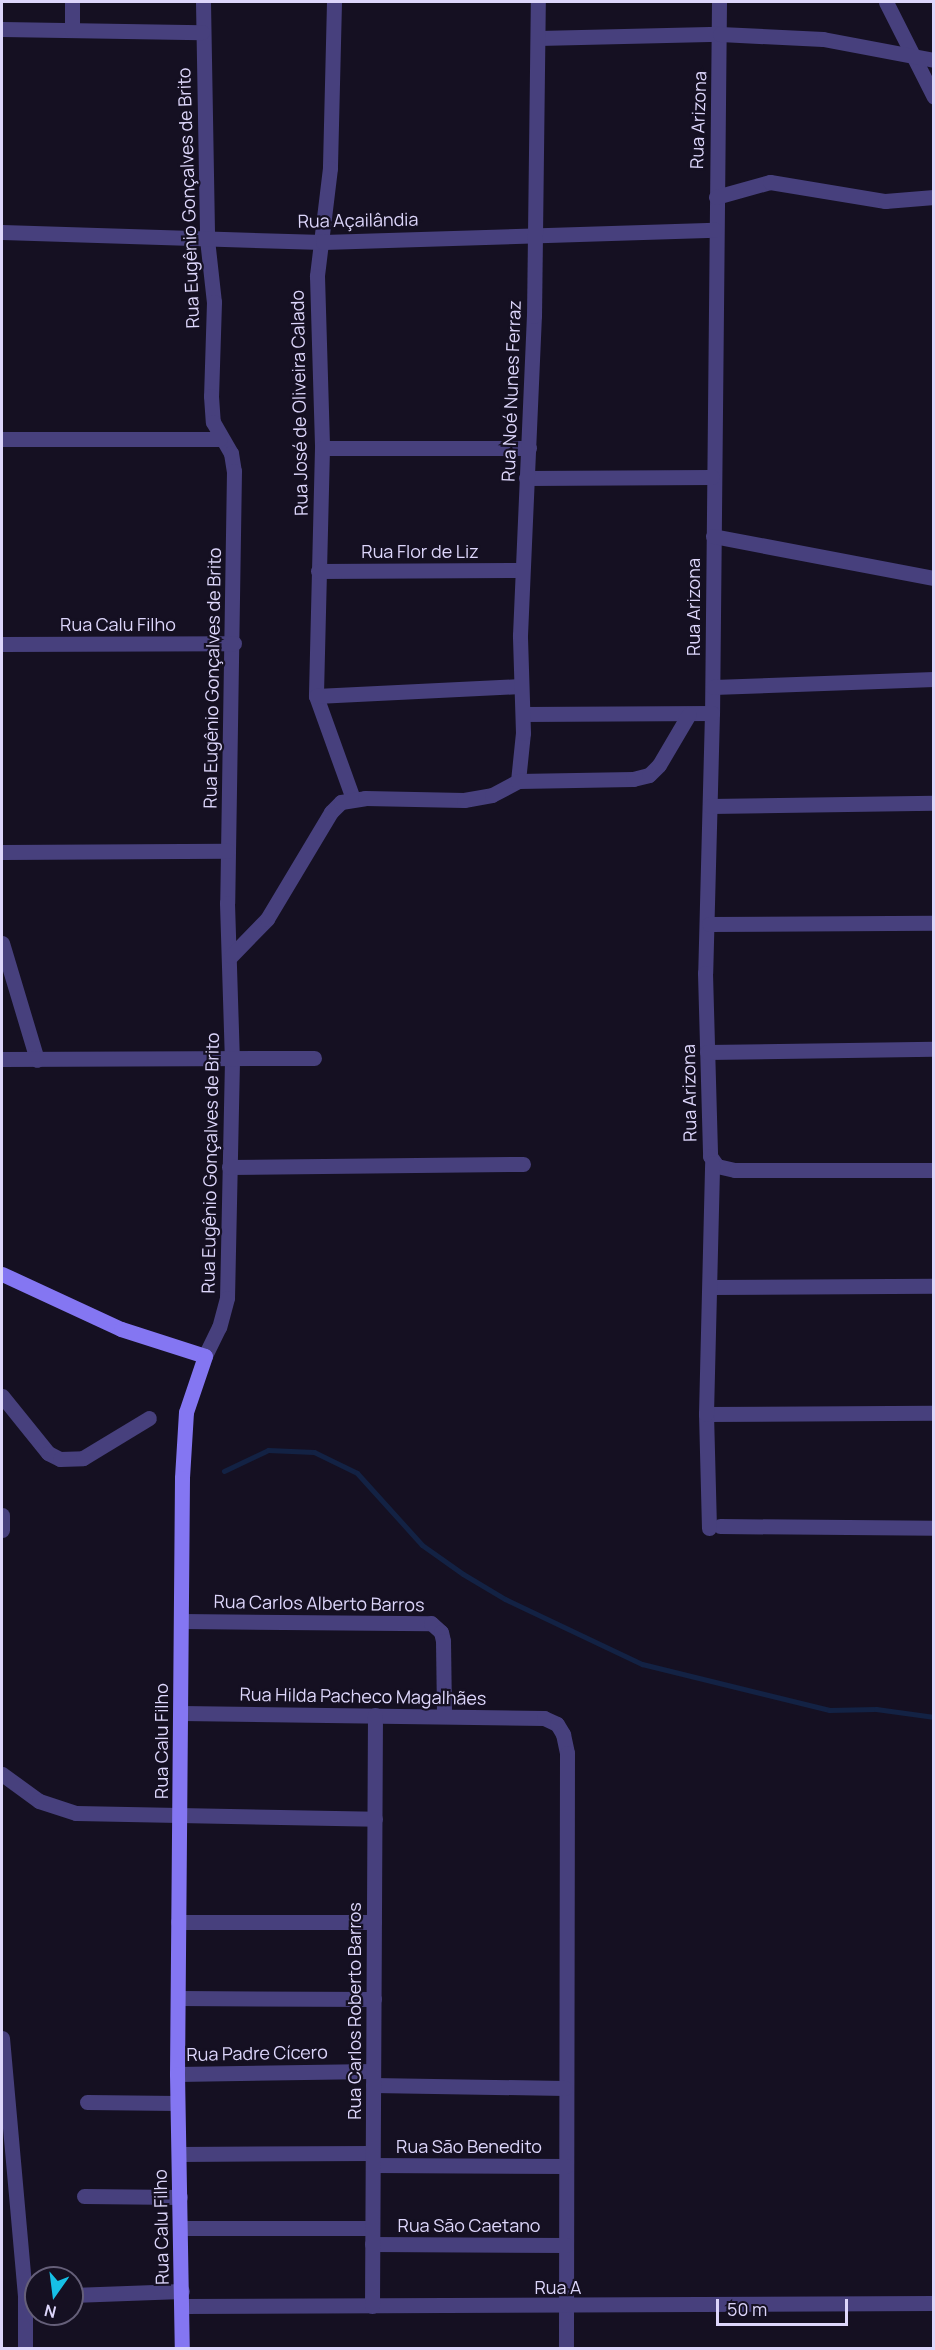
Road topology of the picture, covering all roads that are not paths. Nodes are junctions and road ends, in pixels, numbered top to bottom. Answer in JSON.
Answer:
{"nodes":[{"id":1,"x":72,"y":2,"type":"edge"},
{"id":2,"x":203,"y":2,"type":"edge"},
{"id":3,"x":334,"y":2,"type":"edge"},
{"id":4,"x":538,"y":2,"type":"edge"},
{"id":5,"x":719,"y":2,"type":"edge"},
{"id":6,"x":886,"y":2,"type":"edge"},
{"id":7,"x":2,"y":29,"type":"edge"},
{"id":8,"x":72,"y":30,"type":"junction"},
{"id":9,"x":202,"y":32,"type":"junction"},
{"id":10,"x":720,"y":34,"type":"junction"},
{"id":11,"x":538,"y":38,"type":"junction"},
{"id":12,"x":912,"y":55,"type":"junction"},
{"id":13,"x":933,"y":60,"type":"edge"},
{"id":14,"x":933,"y":97,"type":"edge"},
{"id":15,"x":716,"y":197,"type":"junction"},
{"id":16,"x":933,"y":197,"type":"edge"},
{"id":17,"x":715,"y":230,"type":"junction"},
{"id":18,"x":2,"y":232,"type":"edge"},
{"id":19,"x":536,"y":236,"type":"junction"},
{"id":20,"x":207,"y":239,"type":"junction"},
{"id":21,"x":323,"y":242,"type":"junction"},
{"id":22,"x":2,"y":439,"type":"edge"},
{"id":23,"x":220,"y":439,"type":"junction"},
{"id":24,"x":322,"y":448,"type":"junction"},
{"id":25,"x":529,"y":448,"type":"junction"},
{"id":26,"x":712,"y":477,"type":"junction"},
{"id":27,"x":526,"y":478,"type":"junction"},
{"id":28,"x":713,"y":536,"type":"junction"},
{"id":29,"x":318,"y":570,"type":"junction"},
{"id":30,"x":522,"y":570,"type":"junction"},
{"id":31,"x":933,"y":578,"type":"edge"},
{"id":32,"x":234,"y":643,"type":"junction"},
{"id":33,"x":2,"y":644,"type":"edge"},
{"id":34,"x":933,"y":679,"type":"edge"},
{"id":35,"x":520,"y":686,"type":"junction"},
{"id":36,"x":713,"y":687,"type":"junction"},
{"id":37,"x":316,"y":696,"type":"junction"},
{"id":38,"x":712,"y":713,"type":"junction"},
{"id":39,"x":523,"y":714,"type":"junction"},
{"id":40,"x":689,"y":714,"type":"junction"},
{"id":41,"x":518,"y":781,"type":"junction"},
{"id":42,"x":347,"y":800,"type":"junction"},
{"id":43,"x":933,"y":803,"type":"edge"},
{"id":44,"x":710,"y":806,"type":"junction"},
{"id":45,"x":228,"y":851,"type":"junction"},
{"id":46,"x":2,"y":852,"type":"edge"},
{"id":47,"x":933,"y":923,"type":"edge"},
{"id":48,"x":709,"y":924,"type":"junction"},
{"id":49,"x":2,"y":943,"type":"edge"},
{"id":50,"x":231,"y":956,"type":"junction"},
{"id":51,"x":933,"y":1048,"type":"edge"},
{"id":52,"x":707,"y":1052,"type":"junction"},
{"id":53,"x":314,"y":1058,"type":"dead end"},
{"id":54,"x":2,"y":1059,"type":"edge"},
{"id":55,"x":37,"y":1060,"type":"junction"},
{"id":56,"x":232,"y":1060,"type":"junction"},
{"id":57,"x":712,"y":1163,"type":"junction"},
{"id":58,"x":523,"y":1164,"type":"dead end"},
{"id":59,"x":229,"y":1167,"type":"junction"},
{"id":60,"x":933,"y":1170,"type":"edge"},
{"id":61,"x":2,"y":1274,"type":"edge"},
{"id":62,"x":933,"y":1286,"type":"edge"},
{"id":63,"x":710,"y":1287,"type":"junction"},
{"id":64,"x":205,"y":1356,"type":"junction"},
{"id":65,"x":2,"y":1396,"type":"edge"},
{"id":66,"x":933,"y":1413,"type":"edge"},
{"id":67,"x":706,"y":1414,"type":"junction"},
{"id":68,"x":149,"y":1418,"type":"dead end"},
{"id":69,"x":2,"y":1515,"type":"edge"},
{"id":70,"x":933,"y":1528,"type":"edge"},
{"id":71,"x":2,"y":1530,"type":"edge"},
{"id":72,"x":181,"y":1621,"type":"junction"},
{"id":73,"x":180,"y":1713,"type":"junction"},
{"id":74,"x":375,"y":1715,"type":"junction"},
{"id":75,"x":444,"y":1716,"type":"junction"},
{"id":76,"x":2,"y":1774,"type":"edge"},
{"id":77,"x":182,"y":1818,"type":"junction"},
{"id":78,"x":375,"y":1819,"type":"junction"},
{"id":79,"x":178,"y":1922,"type":"junction"},
{"id":80,"x":374,"y":1922,"type":"junction"},
{"id":81,"x":178,"y":1998,"type":"junction"},
{"id":82,"x":374,"y":1999,"type":"junction"},
{"id":83,"x":2,"y":2038,"type":"edge"},
{"id":84,"x":177,"y":2074,"type":"junction"},
{"id":85,"x":373,"y":2078,"type":"junction"},
{"id":86,"x":565,"y":2088,"type":"junction"},
{"id":87,"x":87,"y":2102,"type":"dead end"},
{"id":88,"x":177,"y":2103,"type":"junction"},
{"id":89,"x":179,"y":2154,"type":"junction"},
{"id":90,"x":373,"y":2159,"type":"junction"},
{"id":91,"x":566,"y":2166,"type":"junction"},
{"id":92,"x":9,"y":2183,"type":"edge"},
{"id":93,"x":84,"y":2196,"type":"dead end"},
{"id":94,"x":180,"y":2197,"type":"junction"},
{"id":95,"x":180,"y":2228,"type":"junction"},
{"id":96,"x":372,"y":2228,"type":"junction"},
{"id":97,"x":372,"y":2244,"type":"junction"},
{"id":98,"x":566,"y":2245,"type":"junction"},
{"id":99,"x":25,"y":2266,"type":"edge"},
{"id":100,"x":84,"y":2295,"type":"edge"},
{"id":101,"x":182,"y":2299,"type":"junction"},
{"id":102,"x":933,"y":2303,"type":"edge"},
{"id":103,"x":372,"y":2306,"type":"junction"},
{"id":104,"x":566,"y":2307,"type":"junction"},
{"id":105,"x":28,"y":2326,"type":"edge"},
{"id":106,"x":25,"y":2349,"type":"edge"},
{"id":107,"x":182,"y":2349,"type":"edge"},
{"id":108,"x":566,"y":2349,"type":"edge"}],
"edges":[{"from":1,"to":8,"type":"street"},
{"from":2,"to":9,"type":"street","name":"Rua Eugênio Gonçalves de Brito"},
{"from":3,"to":21,"type":"street","name":"Rua José de Oliveira Calado"},
{"from":4,"to":11,"type":"street","name":"Rua Noé Nunes Ferraz"},
{"from":5,"to":10,"type":"street","name":"Rua Arizona"},
{"from":6,"to":12,"type":"street"},
{"from":7,"to":8,"type":"street"},
{"from":8,"to":9,"type":"street"},
{"from":9,"to":20,"type":"street","name":"Rua Eugênio Gonçalves de Brito"},
{"from":10,"to":11,"type":"street"},
{"from":10,"to":12,"type":"street"},
{"from":10,"to":15,"type":"street","name":"Rua Arizona"},
{"from":11,"to":19,"type":"street","name":"Rua Noé Nunes Ferraz"},
{"from":12,"to":13,"type":"street"},
{"from":12,"to":14,"type":"street"},
{"from":15,"to":16,"type":"street"},
{"from":15,"to":17,"type":"street","name":"Rua Arizona"},
{"from":17,"to":19,"type":"street","name":"Rua Açailândia"},
{"from":17,"to":26,"type":"street","name":"Rua Arizona"},
{"from":18,"to":20,"type":"street","name":"Rua Açailândia"},
{"from":19,"to":21,"type":"street","name":"Rua Açailândia"},
{"from":19,"to":25,"type":"street","name":"Rua Noé Nunes Ferraz"},
{"from":20,"to":21,"type":"street","name":"Rua Açailândia"},
{"from":20,"to":23,"type":"street","name":"Rua Eugênio Gonçalves de Brito"},
{"from":21,"to":24,"type":"street","name":"Rua José de Oliveira Calado"},
{"from":22,"to":23,"type":"street"},
{"from":23,"to":32,"type":"street","name":"Rua Eugênio Gonçalves de Brito"},
{"from":24,"to":25,"type":"street"},
{"from":24,"to":29,"type":"street","name":"Rua José de Oliveira Calado"},
{"from":25,"to":27,"type":"street","name":"Rua Noé Nunes Ferraz"},
{"from":26,"to":27,"type":"street"},
{"from":26,"to":28,"type":"street","name":"Rua Arizona"},
{"from":27,"to":30,"type":"street","name":"Rua Noé Nunes Ferraz"},
{"from":28,"to":31,"type":"street"},
{"from":28,"to":36,"type":"street","name":"Rua Arizona"},
{"from":29,"to":30,"type":"street","name":"Rua Flor de Liz"},
{"from":29,"to":37,"type":"street","name":"Rua José de Oliveira Calado"},
{"from":30,"to":35,"type":"street","name":"Rua Noé Nunes Ferraz"},
{"from":32,"to":33,"type":"street","name":"Rua Calu Filho"},
{"from":32,"to":45,"type":"street","name":"Rua Eugênio Gonçalves de Brito"},
{"from":34,"to":36,"type":"street"},
{"from":35,"to":37,"type":"street"},
{"from":35,"to":39,"type":"street","name":"Rua Noé Nunes Ferraz"},
{"from":36,"to":38,"type":"street","name":"Rua Arizona"},
{"from":37,"to":42,"type":"street","name":"Rua José de Oliveira Calado"},
{"from":38,"to":40,"type":"street"},
{"from":38,"to":44,"type":"street","name":"Rua Arizona"},
{"from":39,"to":40,"type":"street"},
{"from":39,"to":41,"type":"street","name":"Rua Noé Nunes Ferraz"},
{"from":40,"to":41,"type":"street"},
{"from":41,"to":42,"type":"street"},
{"from":42,"to":50,"type":"street"},
{"from":43,"to":44,"type":"street"},
{"from":44,"to":48,"type":"street","name":"Rua Arizona"},
{"from":45,"to":46,"type":"street"},
{"from":45,"to":50,"type":"street","name":"Rua Eugênio Gonçalves de Brito"},
{"from":47,"to":48,"type":"street"},
{"from":48,"to":52,"type":"street","name":"Rua Arizona"},
{"from":49,"to":55,"type":"street"},
{"from":50,"to":56,"type":"street","name":"Rua Eugênio Gonçalves de Brito"},
{"from":51,"to":52,"type":"street"},
{"from":52,"to":57,"type":"street","name":"Rua Arizona"},
{"from":53,"to":56,"type":"street"},
{"from":54,"to":55,"type":"street"},
{"from":55,"to":56,"type":"street"},
{"from":56,"to":59,"type":"street","name":"Rua Eugênio Gonçalves de Brito"},
{"from":57,"to":60,"type":"street","name":"Rua Arizona"},
{"from":57,"to":63,"type":"street"},
{"from":58,"to":59,"type":"street"},
{"from":59,"to":64,"type":"street","name":"Rua Eugênio Gonçalves de Brito"},
{"from":61,"to":64,"type":"street"},
{"from":62,"to":63,"type":"street"},
{"from":63,"to":67,"type":"street"},
{"from":64,"to":72,"type":"street","name":"Rua Calu Filho"},
{"from":65,"to":68,"type":"street"},
{"from":66,"to":67,"type":"street"},
{"from":67,"to":70,"type":"street"},
{"from":69,"to":71,"type":"street"},
{"from":72,"to":73,"type":"street","name":"Rua Calu Filho"},
{"from":72,"to":75,"type":"street","name":"Rua Carlos Alberto Barros"},
{"from":73,"to":74,"type":"street","name":"Rua Hilda Pacheco Magalhães"},
{"from":73,"to":77,"type":"street","name":"Rua Calu Filho"},
{"from":74,"to":75,"type":"street","name":"Rua Hilda Pacheco Magalhães"},
{"from":74,"to":78,"type":"street","name":"Rua Carlos Roberto Barros"},
{"from":75,"to":86,"type":"street","name":"Rua Hilda Pacheco Magalhães"},
{"from":76,"to":77,"type":"street"},
{"from":77,"to":78,"type":"street"},
{"from":77,"to":79,"type":"street","name":"Rua Calu Filho"},
{"from":78,"to":80,"type":"street","name":"Rua Carlos Roberto Barros"},
{"from":79,"to":80,"type":"street"},
{"from":79,"to":81,"type":"street","name":"Rua Calu Filho"},
{"from":80,"to":82,"type":"street","name":"Rua Carlos Roberto Barros"},
{"from":81,"to":82,"type":"street"},
{"from":81,"to":84,"type":"street","name":"Rua Calu Filho"},
{"from":82,"to":85,"type":"street","name":"Rua Carlos Roberto Barros"},
{"from":83,"to":92,"type":"street"},
{"from":84,"to":85,"type":"street","name":"Rua Padre Cícero"},
{"from":84,"to":88,"type":"street","name":"Rua Calu Filho"},
{"from":85,"to":86,"type":"street","name":"Rua Padre Cícero"},
{"from":85,"to":90,"type":"street","name":"Rua Carlos Roberto Barros"},
{"from":86,"to":91,"type":"street"},
{"from":87,"to":88,"type":"street"},
{"from":88,"to":89,"type":"street","name":"Rua Calu Filho"},
{"from":89,"to":90,"type":"street","name":"Rua São Benedito"},
{"from":89,"to":94,"type":"street","name":"Rua Calu Filho"},
{"from":90,"to":91,"type":"street","name":"Rua São Benedito"},
{"from":90,"to":96,"type":"street","name":"Rua Carlos Roberto Barros"},
{"from":91,"to":98,"type":"street"},
{"from":92,"to":99,"type":"street"},
{"from":93,"to":94,"type":"street"},
{"from":94,"to":95,"type":"street","name":"Rua Calu Filho"},
{"from":95,"to":96,"type":"street","name":"Rua São Caetano"},
{"from":95,"to":101,"type":"street","name":"Rua Calu Filho"},
{"from":96,"to":97,"type":"street","name":"Rua Carlos Roberto Barros"},
{"from":97,"to":98,"type":"street","name":"Rua São Caetano"},
{"from":97,"to":103,"type":"street","name":"Rua Carlos Roberto Barros"},
{"from":98,"to":104,"type":"street"},
{"from":100,"to":101,"type":"street","name":"Rua A"},
{"from":101,"to":103,"type":"street","name":"Rua A"},
{"from":101,"to":107,"type":"street","name":"Rua Calu Filho"},
{"from":102,"to":104,"type":"street","name":"Rua A"},
{"from":103,"to":104,"type":"street","name":"Rua A"},
{"from":104,"to":108,"type":"street"},
{"from":105,"to":106,"type":"street"}]}
